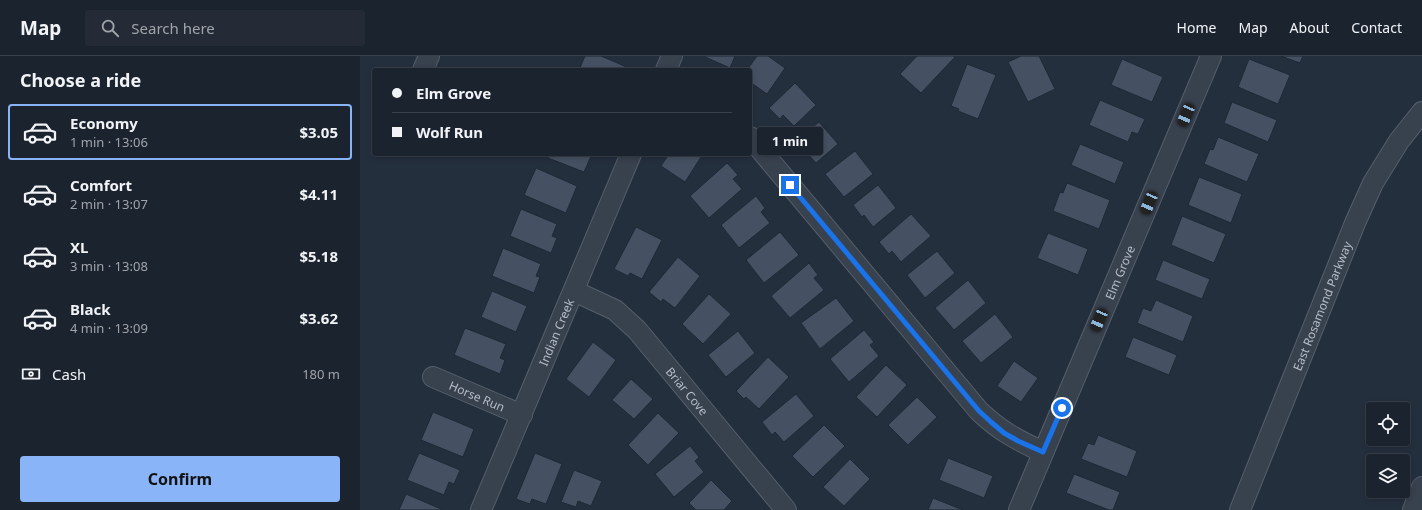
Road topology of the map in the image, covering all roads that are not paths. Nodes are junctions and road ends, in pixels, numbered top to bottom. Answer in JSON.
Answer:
{"nodes":[{"id":1,"x":429,"y":56,"type":"edge"},
{"id":2,"x":672,"y":56,"type":"edge"},
{"id":3,"x":1211,"y":56,"type":"edge"},
{"id":4,"x":424,"y":68,"type":"edge"},
{"id":5,"x":667,"y":68,"type":"edge"},
{"id":6,"x":1422,"y":112,"type":"edge"},
{"id":7,"x":752,"y":139,"type":"edge"},
{"id":8,"x":630,"y":156,"type":"edge"},
{"id":9,"x":574,"y":291,"type":"junction"},
{"id":10,"x":433,"y":377,"type":"dead end"},
{"id":11,"x":522,"y":415,"type":"junction"},
{"id":12,"x":1043,"y":452,"type":"junction"},
{"id":13,"x":1422,"y":487,"type":"edge"},
{"id":14,"x":481,"y":510,"type":"edge"},
{"id":15,"x":786,"y":510,"type":"edge"},
{"id":16,"x":1019,"y":510,"type":"edge"},
{"id":17,"x":1240,"y":510,"type":"edge"},
{"id":18,"x":1413,"y":510,"type":"edge"}],
"edges":[{"from":1,"to":4,"type":"street"},
{"from":2,"to":5,"type":"street"},
{"from":3,"to":12,"type":"street","name":"Elm Grove"},
{"from":6,"to":17,"type":"street","name":"East Rosamond Parkway"},
{"from":7,"to":12,"type":"street"},
{"from":8,"to":9,"type":"street","name":"Indian Creek"},
{"from":9,"to":11,"type":"street","name":"Indian Creek"},
{"from":9,"to":15,"type":"street","name":"Briar Cove"},
{"from":10,"to":11,"type":"street","name":"Horse Run"},
{"from":11,"to":14,"type":"street","name":"Indian Creek"},
{"from":12,"to":16,"type":"street","name":"Elm Grove"},
{"from":13,"to":18,"type":"street"}]}
